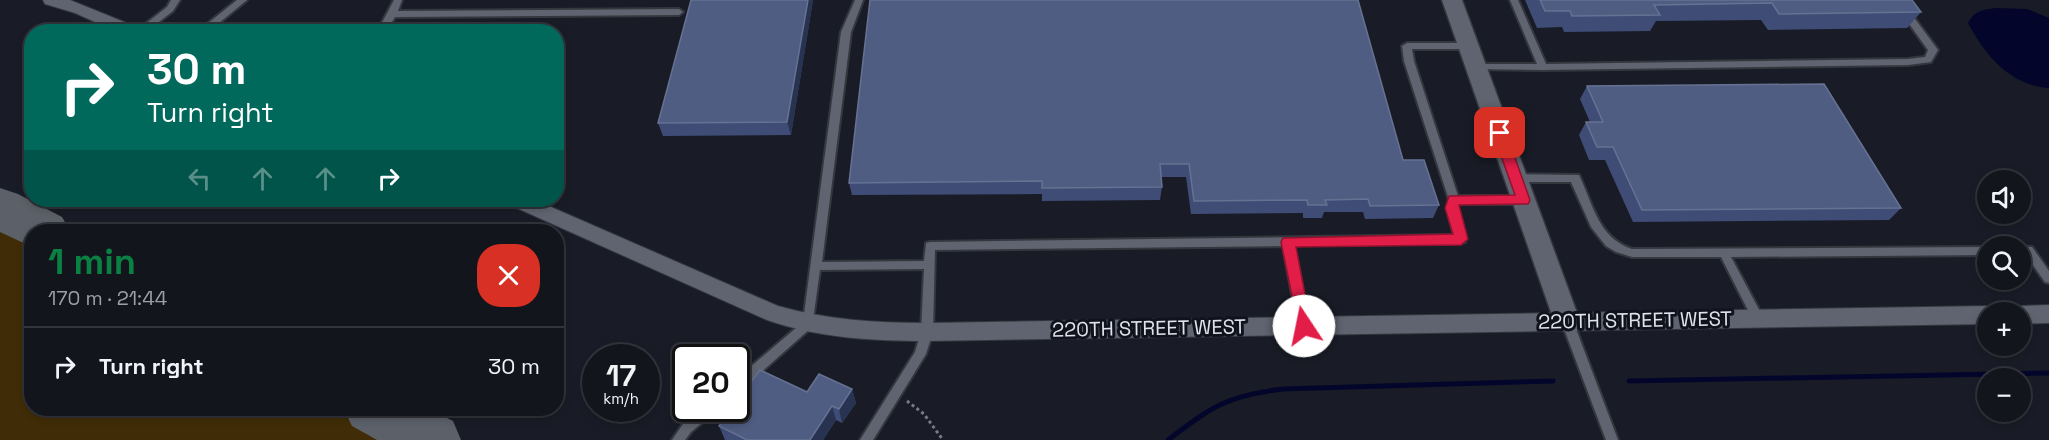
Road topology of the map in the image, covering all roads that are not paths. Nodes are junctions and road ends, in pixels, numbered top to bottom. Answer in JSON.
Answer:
{"nodes":[{"id":1,"x":51,"y":0,"type":"edge"},
{"id":2,"x":176,"y":0,"type":"edge"},
{"id":3,"x":243,"y":0,"type":"edge"},
{"id":4,"x":398,"y":0,"type":"edge"},
{"id":5,"x":859,"y":0,"type":"edge"},
{"id":6,"x":1452,"y":0,"type":"edge"},
{"id":7,"x":1514,"y":0,"type":"edge"},
{"id":8,"x":1896,"y":0,"type":"edge"},
{"id":9,"x":679,"y":12,"type":"dead end"},
{"id":10,"x":393,"y":14,"type":"junction"},
{"id":11,"x":115,"y":24,"type":"edge"},
{"id":12,"x":150,"y":24,"type":"edge"},
{"id":13,"x":212,"y":24,"type":"edge"},
{"id":14,"x":386,"y":24,"type":"edge"},
{"id":15,"x":1472,"y":56,"type":"junction"},
{"id":16,"x":1543,"y":67,"type":"junction"},
{"id":17,"x":1515,"y":178,"type":"junction"},
{"id":18,"x":1454,"y":200,"type":"junction"},
{"id":19,"x":1523,"y":200,"type":"junction"},
{"id":20,"x":534,"y":207,"type":"edge"},
{"id":21,"x":1288,"y":242,"type":"junction"},
{"id":22,"x":1977,"y":251,"type":"edge"},
{"id":23,"x":1724,"y":253,"type":"junction"},
{"id":24,"x":2031,"y":254,"type":"edge"},
{"id":25,"x":929,"y":265,"type":"junction"},
{"id":26,"x":817,"y":266,"type":"junction"},
{"id":27,"x":2049,"y":279,"type":"edge"},
{"id":28,"x":2049,"y":314,"type":"edge"},
{"id":29,"x":1977,"y":315,"type":"edge"},
{"id":30,"x":2031,"y":315,"type":"edge"},
{"id":31,"x":1758,"y":318,"type":"junction"},
{"id":32,"x":1567,"y":321,"type":"junction"},
{"id":33,"x":808,"y":324,"type":"junction"},
{"id":34,"x":1304,"y":326,"type":"junction"},
{"id":35,"x":927,"y":332,"type":"junction"},
{"id":36,"x":750,"y":375,"type":"edge"},
{"id":37,"x":694,"y":422,"type":"edge"},
{"id":38,"x":678,"y":440,"type":"edge"},
{"id":39,"x":866,"y":440,"type":"edge"},
{"id":40,"x":1612,"y":440,"type":"edge"}],
"edges":[{"from":1,"to":11,"type":"street"},
{"from":2,"to":12,"type":"lane"},
{"from":3,"to":13,"type":"lane"},
{"from":4,"to":10,"type":"lane"},
{"from":5,"to":26,"type":"lane"},
{"from":6,"to":15,"type":"street"},
{"from":7,"to":16,"type":"lane"},
{"from":8,"to":16,"type":"lane"},
{"from":9,"to":10,"type":"lane"},
{"from":10,"to":14,"type":"lane"},
{"from":15,"to":16,"type":"lane"},
{"from":15,"to":17,"type":"street"},
{"from":15,"to":18,"type":"lane"},
{"from":17,"to":19,"type":"street"},
{"from":17,"to":23,"type":"lane"},
{"from":18,"to":19,"type":"lane"},
{"from":18,"to":21,"type":"lane"},
{"from":19,"to":32,"type":"street"},
{"from":20,"to":33,"type":"street","name":"220TH STREET WEST"},
{"from":21,"to":25,"type":"lane"},
{"from":21,"to":34,"type":"lane"},
{"from":22,"to":23,"type":"lane"},
{"from":23,"to":31,"type":"lane"},
{"from":24,"to":27,"type":"lane"},
{"from":25,"to":26,"type":"lane"},
{"from":25,"to":35,"type":"lane"},
{"from":26,"to":33,"type":"lane"},
{"from":28,"to":30,"type":"street"},
{"from":29,"to":31,"type":"street","name":"220TH STREET WEST"},
{"from":31,"to":32,"type":"street","name":"220TH STREET WEST"},
{"from":32,"to":34,"type":"street","name":"220TH STREET WEST"},
{"from":32,"to":40,"type":"lane"},
{"from":33,"to":35,"type":"street","name":"220TH STREET WEST"},
{"from":33,"to":36,"type":"lane"},
{"from":34,"to":35,"type":"street","name":"220TH STREET WEST"},
{"from":35,"to":39,"type":"lane"},
{"from":37,"to":38,"type":"lane"}]}
